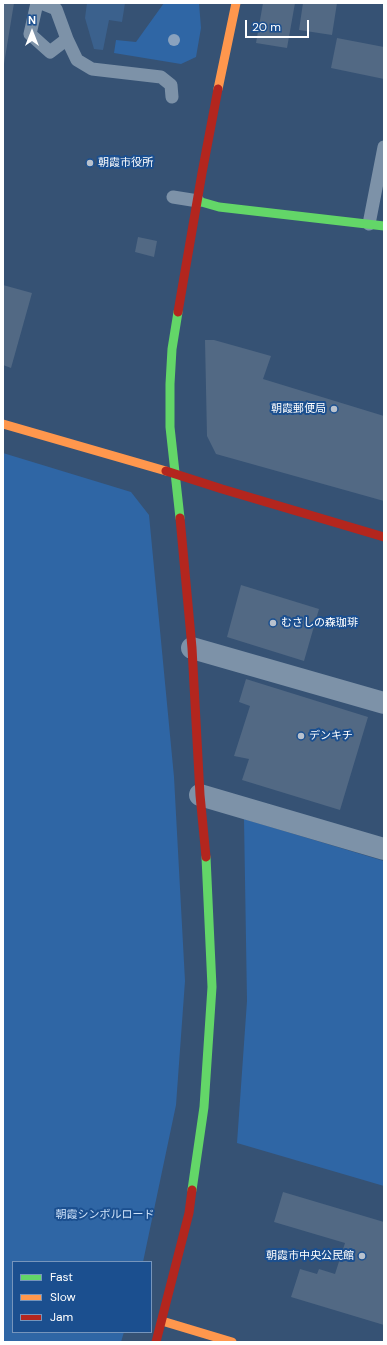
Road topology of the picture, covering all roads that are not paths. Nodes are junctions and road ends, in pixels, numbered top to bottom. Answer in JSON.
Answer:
{"nodes":[{"id":1,"x":37,"y":3,"type":"edge"},
{"id":2,"x":41,"y":3,"type":"edge"},
{"id":3,"x":236,"y":3,"type":"edge"},
{"id":4,"x":67,"y":39,"type":"junction"},
{"id":5,"x":172,"y":96,"type":"dead end"},
{"id":6,"x":384,"y":147,"type":"edge"},
{"id":7,"x":173,"y":197,"type":"dead end"},
{"id":8,"x":198,"y":202,"type":"junction"},
{"id":9,"x":369,"y":224,"type":"junction"},
{"id":10,"x":384,"y":226,"type":"edge"},
{"id":11,"x":3,"y":424,"type":"edge"},
{"id":12,"x":174,"y":473,"type":"junction"},
{"id":13,"x":384,"y":537,"type":"edge"},
{"id":14,"x":192,"y":648,"type":"junction"},
{"id":15,"x":384,"y":703,"type":"edge"},
{"id":16,"x":200,"y":795,"type":"junction"},
{"id":17,"x":384,"y":849,"type":"edge"},
{"id":18,"x":162,"y":1321,"type":"junction"},
{"id":19,"x":156,"y":1342,"type":"edge"},
{"id":20,"x":232,"y":1342,"type":"edge"}],
"edges":[{"from":1,"to":4,"type":"lane"},
{"from":2,"to":4,"type":"lane"},
{"from":3,"to":8,"type":"street"},
{"from":4,"to":5,"type":"lane"},
{"from":6,"to":9,"type":"lane"},
{"from":7,"to":8,"type":"lane"},
{"from":8,"to":9,"type":"street"},
{"from":8,"to":12,"type":"street"},
{"from":9,"to":10,"type":"street"},
{"from":11,"to":12,"type":"street"},
{"from":12,"to":13,"type":"street"},
{"from":12,"to":14,"type":"street"},
{"from":14,"to":15,"type":"street"},
{"from":14,"to":16,"type":"street"},
{"from":16,"to":17,"type":"street"},
{"from":16,"to":18,"type":"street"},
{"from":18,"to":19,"type":"street"},
{"from":18,"to":20,"type":"street"}]}
